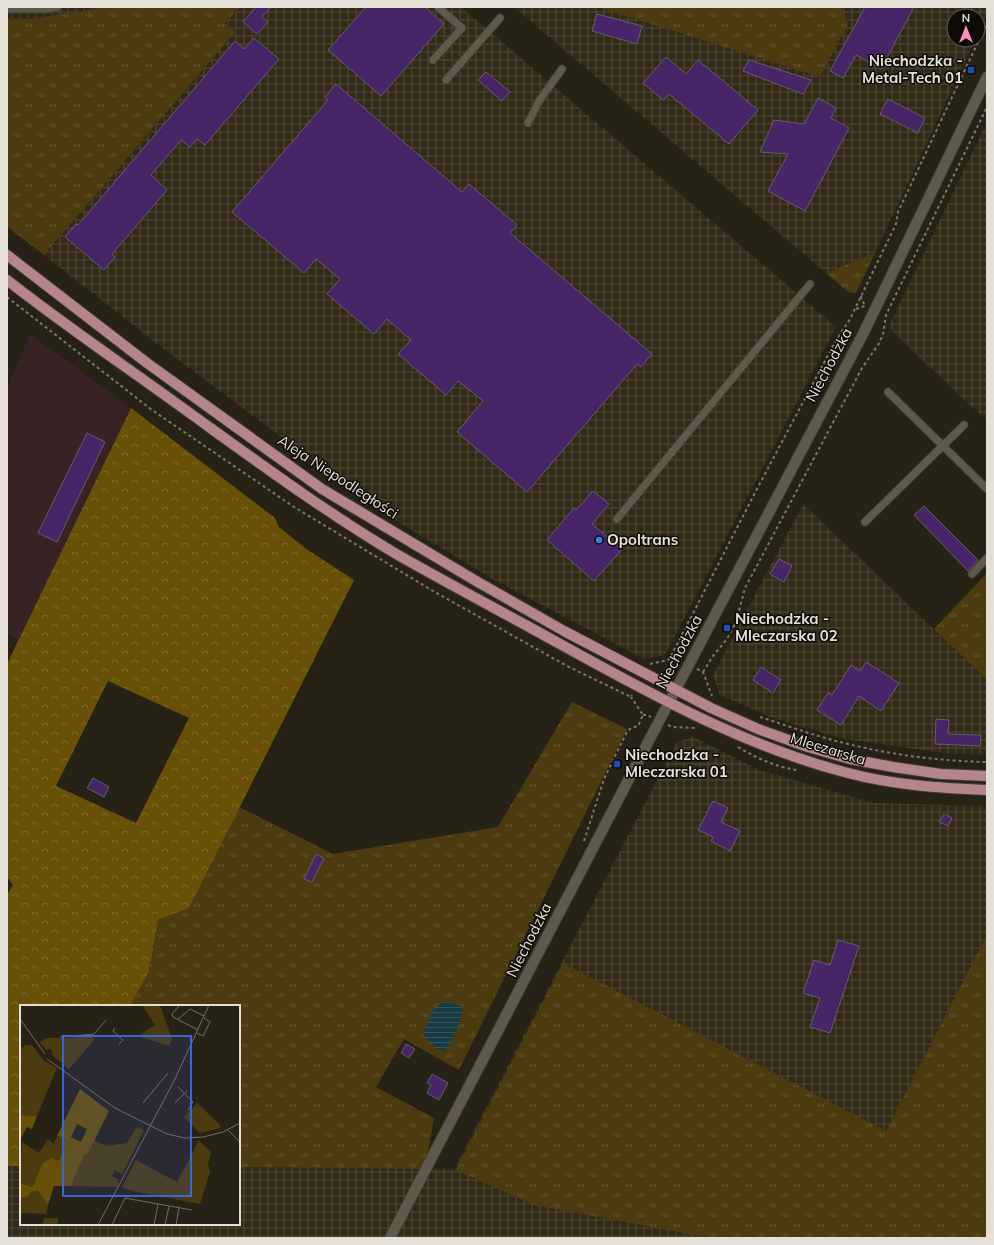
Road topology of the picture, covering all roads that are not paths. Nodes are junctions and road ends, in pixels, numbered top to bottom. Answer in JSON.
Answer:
{"nodes":[{"id":1,"x":58,"y":7,"type":"edge"},
{"id":2,"x":438,"y":7,"type":"edge"},
{"id":3,"x":7,"y":9,"type":"edge"},
{"id":4,"x":500,"y":18,"type":"dead end"},
{"id":5,"x":433,"y":60,"type":"dead end"},
{"id":6,"x":562,"y":69,"type":"dead end"},
{"id":7,"x":987,"y":77,"type":"edge"},
{"id":8,"x":446,"y":80,"type":"dead end"},
{"id":9,"x":528,"y":123,"type":"dead end"},
{"id":10,"x":7,"y":255,"type":"edge"},
{"id":11,"x":7,"y":280,"type":"edge"},
{"id":12,"x":810,"y":284,"type":"dead end"},
{"id":13,"x":888,"y":392,"type":"dead end"},
{"id":14,"x":964,"y":425,"type":"dead end"},
{"id":15,"x":943,"y":446,"type":"junction"},
{"id":16,"x":987,"y":489,"type":"edge"},
{"id":17,"x":617,"y":519,"type":"dead end"},
{"id":18,"x":865,"y":522,"type":"dead end"},
{"id":19,"x":987,"y":558,"type":"edge"},
{"id":20,"x":972,"y":574,"type":"dead end"},
{"id":21,"x":676,"y":689,"type":"junction"},
{"id":22,"x":669,"y":702,"type":"junction"},
{"id":23,"x":987,"y":776,"type":"edge"},
{"id":24,"x":987,"y":790,"type":"edge"},
{"id":25,"x":390,"y":1238,"type":"edge"}],
"edges":[{"from":1,"to":3,"type":"lane"},
{"from":2,"to":5,"type":"lane"},
{"from":4,"to":8,"type":"lane"},
{"from":6,"to":9,"type":"lane"},
{"from":7,"to":21,"type":"street","name":"Niechodzka"},
{"from":10,"to":21,"type":"main road","name":"Aleja Niepodległości"},
{"from":11,"to":22,"type":"main road","name":"Aleja Niepodległości"},
{"from":12,"to":17,"type":"lane"},
{"from":13,"to":15,"type":"lane"},
{"from":14,"to":15,"type":"lane"},
{"from":15,"to":16,"type":"lane"},
{"from":15,"to":18,"type":"lane"},
{"from":19,"to":20,"type":"lane"},
{"from":21,"to":22,"type":"street","name":"Niechodzka"},
{"from":21,"to":23,"type":"main road","name":"Mleczarska"},
{"from":22,"to":24,"type":"main road","name":"Mleczarska"},
{"from":22,"to":25,"type":"street","name":"Niechodzka"}]}
